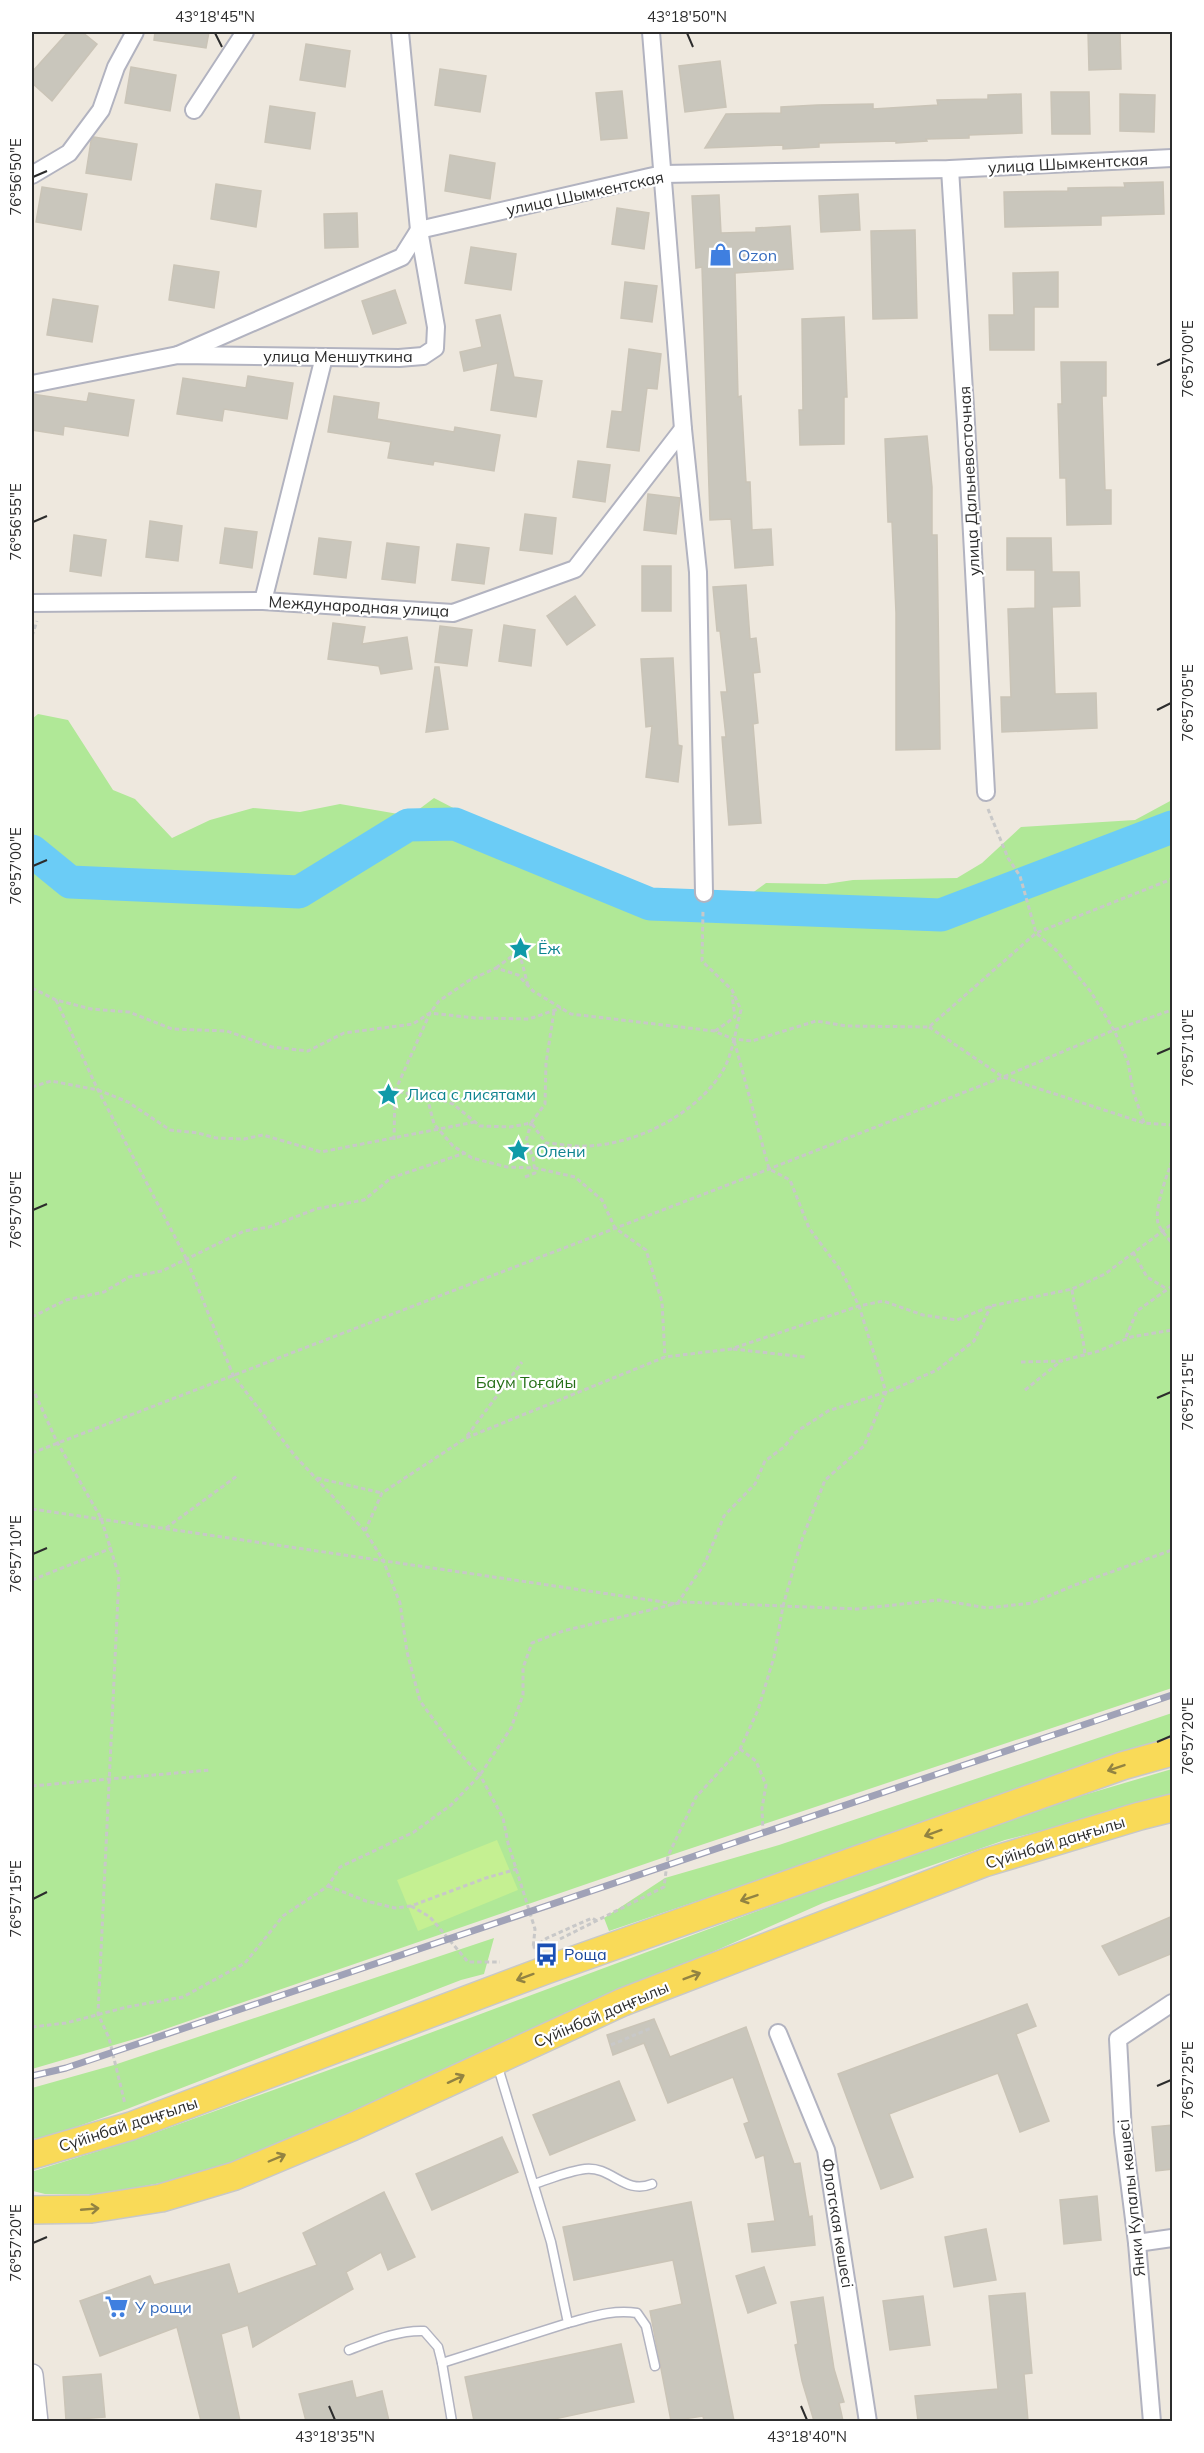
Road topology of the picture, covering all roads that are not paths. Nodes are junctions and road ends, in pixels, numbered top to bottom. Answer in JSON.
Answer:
{"nodes":[{"id":1,"x":135,"y":32,"type":"edge"},
{"id":2,"x":245,"y":32,"type":"edge"},
{"id":3,"x":400,"y":32,"type":"edge"},
{"id":4,"x":651,"y":32,"type":"edge"},
{"id":5,"x":194,"y":110,"type":"dead end"},
{"id":6,"x":1173,"y":158,"type":"edge"},
{"id":7,"x":950,"y":169,"type":"junction"},
{"id":8,"x":663,"y":174,"type":"junction"},
{"id":9,"x":32,"y":175,"type":"edge"},
{"id":10,"x":419,"y":230,"type":"junction"},
{"id":11,"x":178,"y":356,"type":"junction"},
{"id":12,"x":324,"y":357,"type":"junction"},
{"id":13,"x":32,"y":384,"type":"edge"},
{"id":14,"x":682,"y":429,"type":"junction"},
{"id":15,"x":263,"y":601,"type":"junction"},
{"id":16,"x":32,"y":603,"type":"edge"},
{"id":17,"x":986,"y":792,"type":"road end"},
{"id":18,"x":704,"y":893,"type":"road end"},
{"id":19,"x":1173,"y":1752,"type":"edge"},
{"id":20,"x":1173,"y":1809,"type":"edge"},
{"id":21,"x":1173,"y":2002,"type":"edge"},
{"id":22,"x":778,"y":2033,"type":"dead end"},
{"id":23,"x":496,"y":2060,"type":"junction"},
{"id":24,"x":32,"y":2154,"type":"edge"},
{"id":25,"x":534,"y":2184,"type":"junction"},
{"id":26,"x":652,"y":2184,"type":"dead end"},
{"id":27,"x":32,"y":2210,"type":"edge"},
{"id":28,"x":1173,"y":2238,"type":"edge"},
{"id":29,"x":1137,"y":2242,"type":"junction"},
{"id":30,"x":568,"y":2323,"type":"junction"},
{"id":31,"x":349,"y":2350,"type":"dead end"},
{"id":32,"x":442,"y":2363,"type":"junction"},
{"id":33,"x":655,"y":2366,"type":"dead end"},
{"id":34,"x":32,"y":2375,"type":"edge"},
{"id":35,"x":38,"y":2421,"type":"edge"},
{"id":36,"x":453,"y":2421,"type":"edge"},
{"id":37,"x":868,"y":2421,"type":"edge"},
{"id":38,"x":1152,"y":2421,"type":"edge"}],
"edges":[{"from":1,"to":9,"type":"street"},
{"from":2,"to":5,"type":"street"},
{"from":3,"to":10,"type":"street","name":"улица Меншуткина"},
{"from":4,"to":8,"type":"street"},
{"from":6,"to":7,"type":"street","name":"улица Шымкентская"},
{"from":7,"to":8,"type":"street","name":"улица Шымкентская"},
{"from":7,"to":17,"type":"street","name":"улица Дальневосточная"},
{"from":8,"to":10,"type":"street","name":"улица Шымкентская"},
{"from":8,"to":14,"type":"street"},
{"from":10,"to":11,"type":"street"},
{"from":10,"to":12,"type":"street","name":"улица Меншуткина"},
{"from":11,"to":12,"type":"street","name":"улица Меншуткина"},
{"from":11,"to":13,"type":"street","name":"улица Меншуткина"},
{"from":12,"to":15,"type":"street"},
{"from":14,"to":15,"type":"street","name":"Международная улица"},
{"from":14,"to":18,"type":"street"},
{"from":15,"to":16,"type":"street","name":"Международная улица"},
{"from":19,"to":24,"type":"main road","name":"Сүйінбай даңғылы","one_way":true},
{"from":23,"to":20,"type":"main road","name":"Сүйінбай даңғылы","one_way":true},
{"from":21,"to":29,"type":"street","name":"Янки Купалы көшесі"},
{"from":22,"to":37,"type":"street","name":"Флотская көшесі"},
{"from":23,"to":25,"type":"lane"},
{"from":27,"to":23,"type":"main road","name":"Сүйінбай даңғылы","one_way":true},
{"from":25,"to":26,"type":"lane"},
{"from":25,"to":30,"type":"lane"},
{"from":28,"to":29,"type":"street"},
{"from":29,"to":38,"type":"street","name":"Янки Купалы көшесі"},
{"from":30,"to":32,"type":"lane"},
{"from":30,"to":33,"type":"lane"},
{"from":31,"to":32,"type":"lane"},
{"from":32,"to":36,"type":"lane"},
{"from":34,"to":35,"type":"street"}]}
